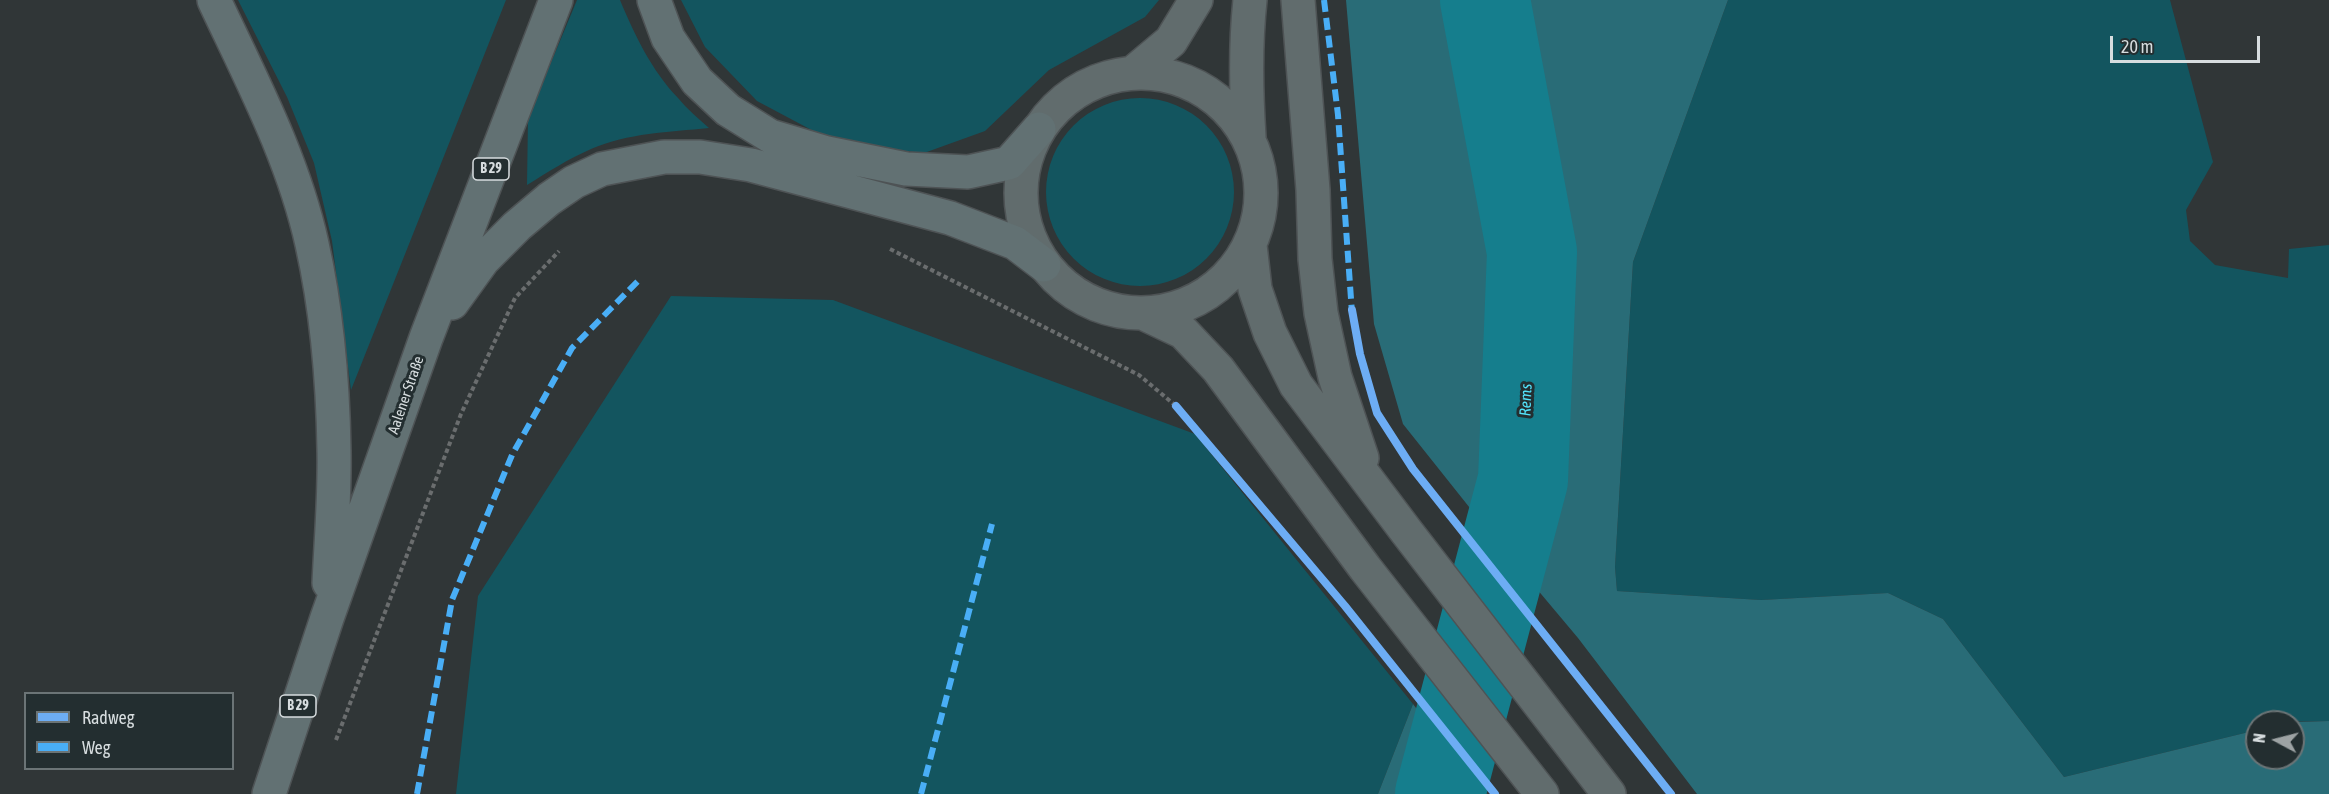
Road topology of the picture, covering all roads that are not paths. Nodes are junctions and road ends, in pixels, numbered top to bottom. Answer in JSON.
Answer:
{"nodes":[{"id":1,"x":214,"y":0,"type":"edge"},
{"id":2,"x":556,"y":0,"type":"edge"},
{"id":3,"x":654,"y":0,"type":"edge"},
{"id":4,"x":1196,"y":0,"type":"edge"},
{"id":5,"x":1250,"y":0,"type":"edge"},
{"id":6,"x":1298,"y":0,"type":"edge"},
{"id":7,"x":1134,"y":72,"type":"junction"},
{"id":8,"x":1039,"y":129,"type":"junction"},
{"id":9,"x":1249,"y":137,"type":"junction"},
{"id":10,"x":1250,"y":245,"type":"junction"},
{"id":11,"x":1044,"y":265,"type":"junction"},
{"id":12,"x":1145,"y":314,"type":"junction"},
{"id":13,"x":426,"y":338,"type":"junction"},
{"id":14,"x":1371,"y":485,"type":"junction"},
{"id":15,"x":327,"y":618,"type":"junction"},
{"id":16,"x":269,"y":794,"type":"edge"},
{"id":17,"x":1542,"y":794,"type":"edge"},
{"id":18,"x":1610,"y":794,"type":"edge"}],
"edges":[{"from":1,"to":15,"type":"main road"},
{"from":2,"to":13,"type":"main road","name":"Aalener Straße","number":"B 29"},
{"from":3,"to":8,"type":"main road"},
{"from":4,"to":7,"type":"main road"},
{"from":5,"to":9,"type":"main road"},
{"from":6,"to":14,"type":"main road"},
{"from":7,"to":8,"type":"main road"},
{"from":7,"to":9,"type":"main road"},
{"from":8,"to":11,"type":"main road"},
{"from":9,"to":10,"type":"main road"},
{"from":10,"to":12,"type":"main road"},
{"from":10,"to":14,"type":"main road"},
{"from":11,"to":12,"type":"main road"},
{"from":11,"to":13,"type":"main road"},
{"from":12,"to":17,"type":"main road"},
{"from":13,"to":15,"type":"main road","name":"Aalener Straße","number":"B 29"},
{"from":14,"to":18,"type":"main road"},
{"from":15,"to":16,"type":"main road","name":"Aalener Straße","number":"B 29"}]}
